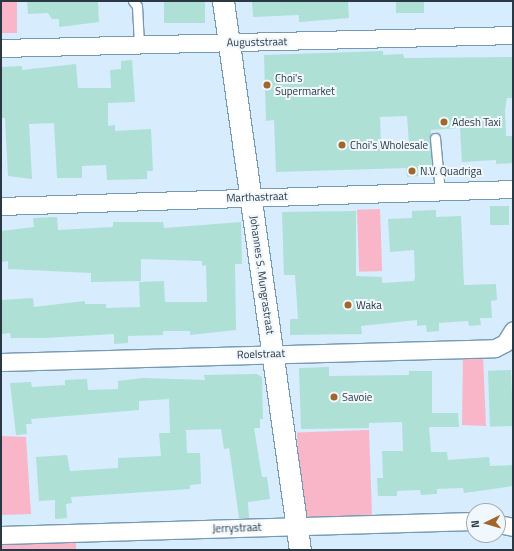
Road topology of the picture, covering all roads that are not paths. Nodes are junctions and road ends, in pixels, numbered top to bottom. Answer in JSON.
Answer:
{"nodes":[{"id":1,"x":133,"y":1,"type":"edge"},
{"id":2,"x":223,"y":1,"type":"edge"},
{"id":3,"x":513,"y":34,"type":"edge"},
{"id":4,"x":229,"y":42,"type":"junction"},
{"id":5,"x":140,"y":45,"type":"junction"},
{"id":6,"x":1,"y":48,"type":"edge"},
{"id":7,"x":435,"y":138,"type":"dead end"},
{"id":8,"x":513,"y":189,"type":"edge"},
{"id":9,"x":440,"y":192,"type":"junction"},
{"id":10,"x":251,"y":197,"type":"junction"},
{"id":11,"x":1,"y":206,"type":"edge"},
{"id":12,"x":513,"y":330,"type":"edge"},
{"id":13,"x":274,"y":354,"type":"junction"},
{"id":14,"x":1,"y":362,"type":"edge"},
{"id":15,"x":466,"y":521,"type":"edge"},
{"id":16,"x":297,"y":526,"type":"junction"},
{"id":17,"x":1,"y":535,"type":"edge"},
{"id":18,"x":300,"y":550,"type":"edge"}],
"edges":[{"from":1,"to":5,"type":"lane"},
{"from":2,"to":4,"type":"street","name":"Johannes S. Mungrastraat"},
{"from":3,"to":4,"type":"street","name":"Auguststraat"},
{"from":4,"to":5,"type":"street","name":"Auguststraat"},
{"from":4,"to":10,"type":"street","name":"Johannes S. Mungrastraat"},
{"from":5,"to":6,"type":"street","name":"Auguststraat"},
{"from":7,"to":9,"type":"lane"},
{"from":8,"to":9,"type":"street","name":"Marthastraat"},
{"from":9,"to":10,"type":"street","name":"Marthastraat"},
{"from":10,"to":11,"type":"street","name":"Marthastraat"},
{"from":10,"to":13,"type":"street","name":"Johannes S. Mungrastraat"},
{"from":12,"to":13,"type":"street","name":"Roelstraat"},
{"from":13,"to":14,"type":"street","name":"Roelstraat"},
{"from":13,"to":16,"type":"street","name":"Johannes S. Mungrastraat"},
{"from":15,"to":16,"type":"street","name":"Jerrystraat"},
{"from":16,"to":17,"type":"street","name":"Jerrystraat"},
{"from":16,"to":18,"type":"street","name":"Johannes S. Mungrastraat"}]}
